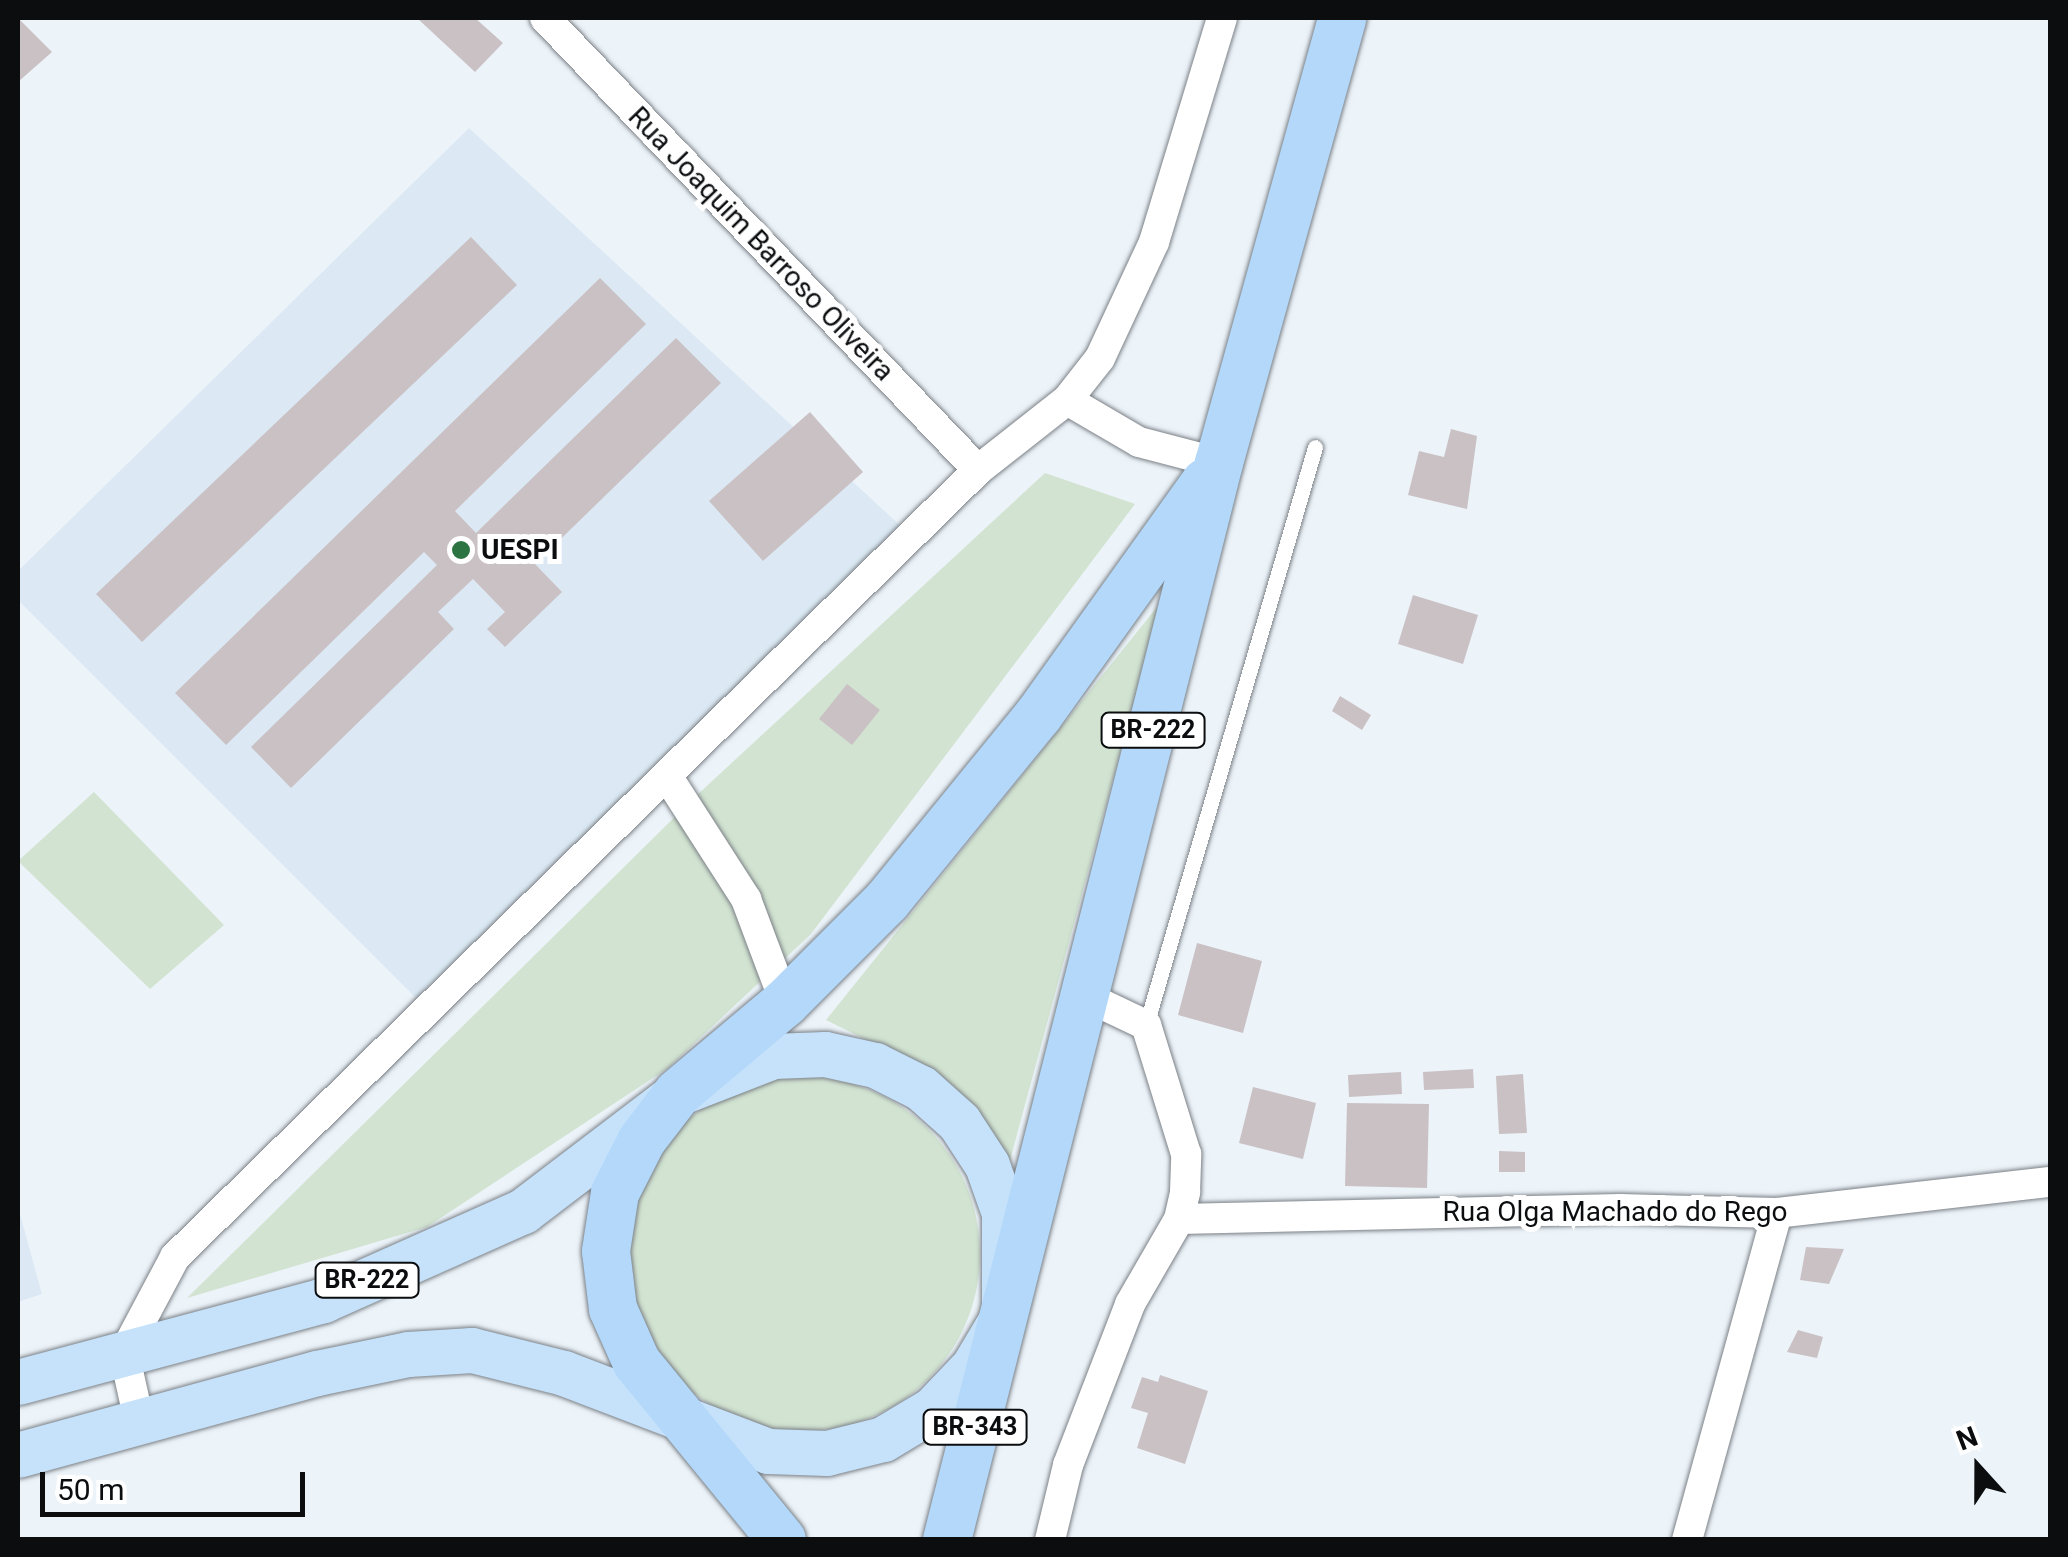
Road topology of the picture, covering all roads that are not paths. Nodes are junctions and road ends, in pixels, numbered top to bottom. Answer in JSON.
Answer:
{"nodes":[{"id":1,"x":545,"y":18,"type":"edge"},
{"id":2,"x":1222,"y":18,"type":"edge"},
{"id":3,"x":1342,"y":18,"type":"edge"},
{"id":4,"x":1067,"y":400,"type":"junction"},
{"id":5,"x":1315,"y":448,"type":"dead end"},
{"id":6,"x":1219,"y":464,"type":"junction"},
{"id":7,"x":978,"y":470,"type":"junction"},
{"id":8,"x":669,"y":779,"type":"junction"},
{"id":9,"x":1087,"y":997,"type":"junction"},
{"id":10,"x":785,"y":1002,"type":"junction"},
{"id":11,"x":1146,"y":1025,"type":"junction"},
{"id":12,"x":678,"y":1093,"type":"junction"},
{"id":13,"x":2050,"y":1182,"type":"edge"},
{"id":14,"x":1777,"y":1213,"type":"junction"},
{"id":15,"x":1179,"y":1219,"type":"junction"},
{"id":16,"x":1004,"y":1314,"type":"junction"},
{"id":17,"x":124,"y":1352,"type":"junction"},
{"id":18,"x":18,"y":1382,"type":"edge"},
{"id":19,"x":673,"y":1412,"type":"junction"},
{"id":20,"x":140,"y":1424,"type":"junction"},
{"id":21,"x":18,"y":1455,"type":"edge"},
{"id":22,"x":782,"y":1540,"type":"edge"},
{"id":23,"x":947,"y":1540,"type":"edge"},
{"id":24,"x":1050,"y":1540,"type":"edge"},
{"id":25,"x":1687,"y":1540,"type":"edge"}],
"edges":[{"from":1,"to":7,"type":"street","name":"Rua Joaquim Barroso Oliveira"},
{"from":2,"to":4,"type":"street"},
{"from":3,"to":6,"type":"highway","number":"BR-222"},
{"from":4,"to":6,"type":"street"},
{"from":4,"to":7,"type":"street"},
{"from":5,"to":11,"type":"lane"},
{"from":6,"to":9,"type":"highway","number":"BR-222"},
{"from":6,"to":10,"type":"highway"},
{"from":7,"to":8,"type":"street"},
{"from":8,"to":10,"type":"street"},
{"from":8,"to":17,"type":"street"},
{"from":9,"to":11,"type":"street"},
{"from":9,"to":16,"type":"highway","number":"BR-222"},
{"from":10,"to":12,"type":"highway"},
{"from":11,"to":15,"type":"street"},
{"from":12,"to":16,"type":"main road","number":"BR-222"},
{"from":12,"to":17,"type":"main road","number":"BR-222"},
{"from":12,"to":19,"type":"highway"},
{"from":13,"to":14,"type":"street","name":"Rua Olga Machado do Rego"},
{"from":14,"to":15,"type":"street","name":"Rua Olga Machado do Rego"},
{"from":14,"to":25,"type":"street"},
{"from":15,"to":24,"type":"street"},
{"from":16,"to":19,"type":"main road","number":"BR-222"},
{"from":16,"to":23,"type":"highway","number":"BR-343"},
{"from":17,"to":18,"type":"main road","number":"BR-222"},
{"from":17,"to":20,"type":"street"},
{"from":19,"to":20,"type":"main road","number":"BR-222"},
{"from":19,"to":22,"type":"highway"},
{"from":20,"to":21,"type":"main road","number":"BR-222"}]}
